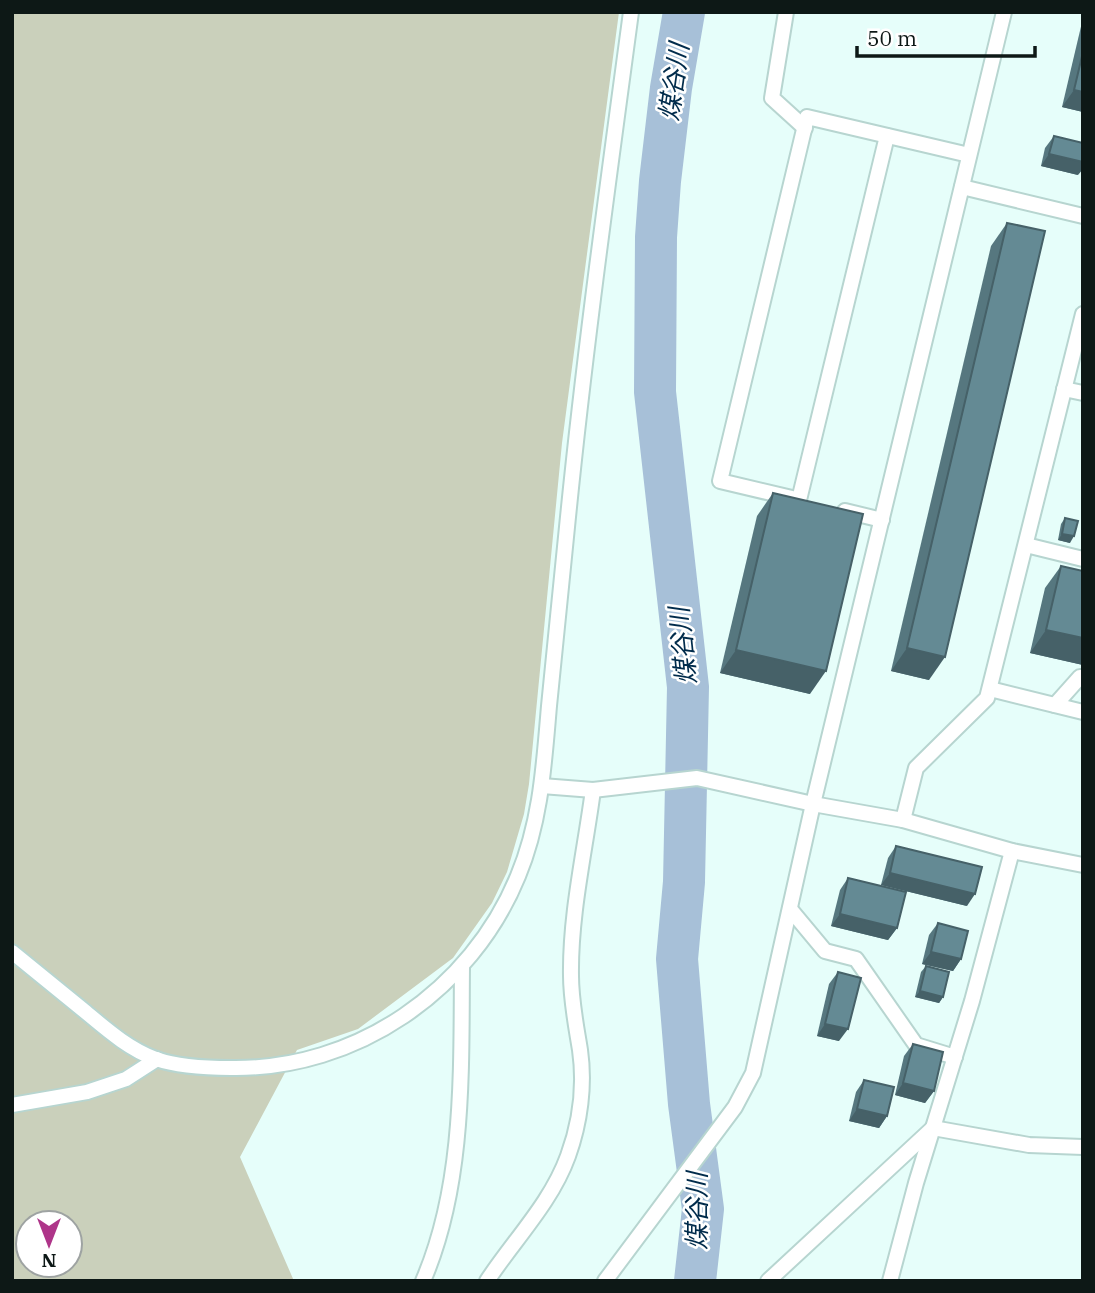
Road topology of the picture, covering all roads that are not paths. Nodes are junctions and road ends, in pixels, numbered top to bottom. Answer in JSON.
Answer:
{"nodes":[{"id":1,"x":631,"y":12,"type":"edge"},
{"id":2,"x":786,"y":12,"type":"edge"},
{"id":3,"x":1004,"y":12,"type":"edge"},
{"id":4,"x":805,"y":128,"type":"junction"},
{"id":5,"x":887,"y":136,"type":"junction"},
{"id":6,"x":969,"y":155,"type":"junction"},
{"id":7,"x":962,"y":187,"type":"junction"},
{"id":8,"x":1083,"y":216,"type":"edge"},
{"id":9,"x":1083,"y":314,"type":"edge"},
{"id":10,"x":1064,"y":388,"type":"junction"},
{"id":11,"x":1083,"y":393,"type":"edge"},
{"id":12,"x":835,"y":509,"type":"edge"},
{"id":13,"x":882,"y":520,"type":"junction"},
{"id":14,"x":1026,"y":545,"type":"junction"},
{"id":15,"x":1083,"y":559,"type":"edge"},
{"id":16,"x":1083,"y":677,"type":"edge"},
{"id":17,"x":990,"y":689,"type":"junction"},
{"id":18,"x":1055,"y":705,"type":"junction"},
{"id":19,"x":1083,"y":712,"type":"edge"},
{"id":20,"x":541,"y":786,"type":"junction"},
{"id":21,"x":593,"y":790,"type":"junction"},
{"id":22,"x":813,"y":804,"type":"junction"},
{"id":23,"x":903,"y":820,"type":"junction"},
{"id":24,"x":1012,"y":850,"type":"junction"},
{"id":25,"x":1083,"y":865,"type":"edge"},
{"id":26,"x":790,"y":909,"type":"junction"},
{"id":27,"x":12,"y":951,"type":"edge"},
{"id":28,"x":462,"y":967,"type":"junction"},
{"id":29,"x":955,"y":1057,"type":"junction"},
{"id":30,"x":157,"y":1059,"type":"junction"},
{"id":31,"x":12,"y":1105,"type":"edge"},
{"id":32,"x":933,"y":1128,"type":"junction"},
{"id":33,"x":1083,"y":1147,"type":"edge"},
{"id":34,"x":423,"y":1281,"type":"edge"},
{"id":35,"x":487,"y":1281,"type":"edge"},
{"id":36,"x":605,"y":1281,"type":"edge"},
{"id":37,"x":768,"y":1281,"type":"edge"},
{"id":38,"x":890,"y":1281,"type":"edge"}],
"edges":[{"from":1,"to":20,"type":"lane"},
{"from":2,"to":4,"type":"lane"},
{"from":3,"to":6,"type":"lane"},
{"from":4,"to":5,"type":"lane"},
{"from":4,"to":5,"type":"lane"},
{"from":5,"to":6,"type":"lane"},
{"from":6,"to":7,"type":"lane"},
{"from":7,"to":8,"type":"lane"},
{"from":7,"to":13,"type":"lane"},
{"from":9,"to":10,"type":"lane"},
{"from":10,"to":11,"type":"lane"},
{"from":10,"to":14,"type":"lane"},
{"from":12,"to":13,"type":"lane"},
{"from":13,"to":22,"type":"lane"},
{"from":14,"to":15,"type":"lane"},
{"from":14,"to":17,"type":"lane"},
{"from":16,"to":18,"type":"lane"},
{"from":17,"to":18,"type":"lane"},
{"from":17,"to":23,"type":"lane"},
{"from":18,"to":19,"type":"lane"},
{"from":20,"to":21,"type":"lane"},
{"from":20,"to":28,"type":"lane"},
{"from":21,"to":22,"type":"lane"},
{"from":21,"to":35,"type":"lane"},
{"from":22,"to":23,"type":"lane"},
{"from":22,"to":26,"type":"lane"},
{"from":23,"to":24,"type":"lane"},
{"from":24,"to":25,"type":"lane"},
{"from":24,"to":29,"type":"lane"},
{"from":26,"to":29,"type":"lane"},
{"from":26,"to":36,"type":"lane"},
{"from":27,"to":30,"type":"lane"},
{"from":28,"to":30,"type":"lane"},
{"from":28,"to":34,"type":"lane"},
{"from":29,"to":32,"type":"lane"},
{"from":30,"to":31,"type":"lane"},
{"from":32,"to":33,"type":"lane"},
{"from":32,"to":37,"type":"lane"},
{"from":32,"to":38,"type":"lane"}]}
